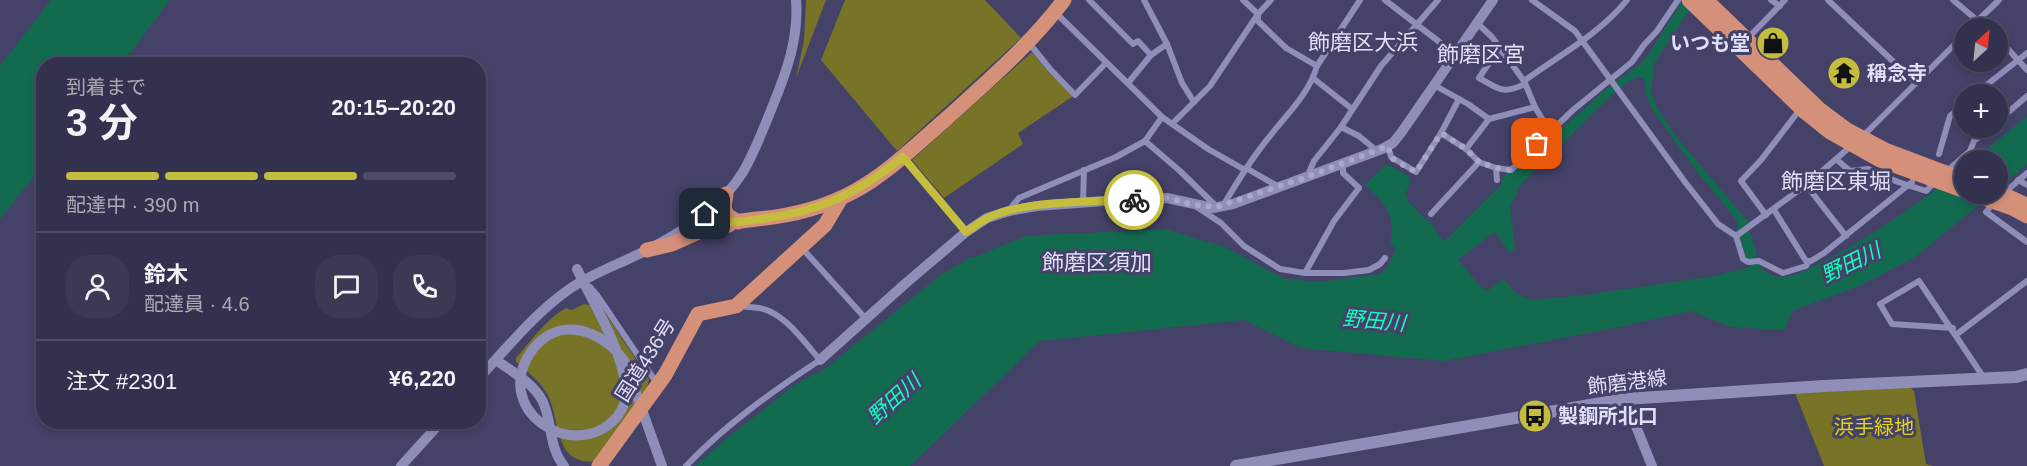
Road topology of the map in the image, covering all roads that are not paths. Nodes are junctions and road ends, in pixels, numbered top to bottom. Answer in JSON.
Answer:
{"nodes":[{"id":1,"x":796,"y":0,"type":"edge"},
{"id":2,"x":1089,"y":0,"type":"edge"},
{"id":3,"x":1144,"y":0,"type":"edge"},
{"id":4,"x":1243,"y":0,"type":"edge"},
{"id":5,"x":1271,"y":0,"type":"edge"},
{"id":6,"x":1360,"y":0,"type":"edge"},
{"id":7,"x":1385,"y":0,"type":"edge"},
{"id":8,"x":1438,"y":0,"type":"edge"},
{"id":9,"x":1493,"y":0,"type":"edge"},
{"id":10,"x":1532,"y":0,"type":"edge"},
{"id":11,"x":1627,"y":0,"type":"edge"},
{"id":12,"x":1678,"y":0,"type":"edge"},
{"id":13,"x":1771,"y":0,"type":"edge"},
{"id":14,"x":1785,"y":0,"type":"edge"},
{"id":15,"x":1828,"y":0,"type":"edge"},
{"id":16,"x":1953,"y":0,"type":"edge"},
{"id":17,"x":1999,"y":0,"type":"edge"},
{"id":18,"x":1698,"y":3,"type":"edge"},
{"id":19,"x":1060,"y":6,"type":"edge"},
{"id":20,"x":1780,"y":6,"type":"junction"},
{"id":21,"x":1258,"y":14,"type":"junction"},
{"id":22,"x":1976,"y":18,"type":"edge"},
{"id":23,"x":1981,"y":18,"type":"edge"},
{"id":24,"x":1477,"y":23,"type":"junction"},
{"id":25,"x":1416,"y":25,"type":"junction"},
{"id":26,"x":1582,"y":39,"type":"junction"},
{"id":27,"x":1029,"y":42,"type":"junction"},
{"id":28,"x":1743,"y":43,"type":"junction"},
{"id":29,"x":1167,"y":44,"type":"junction"},
{"id":30,"x":1954,"y":45,"type":"edge"},
{"id":31,"x":2008,"y":49,"type":"edge"},
{"id":32,"x":1502,"y":51,"type":"junction"},
{"id":33,"x":2027,"y":53,"type":"edge"},
{"id":34,"x":1455,"y":54,"type":"junction"},
{"id":35,"x":1151,"y":55,"type":"junction"},
{"id":36,"x":2018,"y":60,"type":"junction"},
{"id":37,"x":1106,"y":63,"type":"junction"},
{"id":38,"x":1317,"y":66,"type":"junction"},
{"id":39,"x":2027,"y":70,"type":"edge"},
{"id":40,"x":1313,"y":78,"type":"junction"},
{"id":41,"x":1611,"y":80,"type":"junction"},
{"id":42,"x":1525,"y":82,"type":"junction"},
{"id":43,"x":1916,"y":82,"type":"junction"},
{"id":44,"x":1128,"y":83,"type":"junction"},
{"id":45,"x":1988,"y":84,"type":"edge"},
{"id":46,"x":1434,"y":85,"type":"junction"},
{"id":47,"x":2027,"y":96,"type":"edge"},
{"id":48,"x":1459,"y":99,"type":"junction"},
{"id":49,"x":1194,"y":102,"type":"junction"},
{"id":50,"x":1535,"y":107,"type":"junction"},
{"id":51,"x":1801,"y":107,"type":"junction"},
{"id":52,"x":1352,"y":110,"type":"junction"},
{"id":53,"x":2008,"y":112,"type":"edge"},
{"id":54,"x":1954,"y":113,"type":"edge"},
{"id":55,"x":1162,"y":117,"type":"junction"},
{"id":56,"x":1489,"y":119,"type":"junction"},
{"id":57,"x":1173,"y":123,"type":"junction"},
{"id":58,"x":1341,"y":127,"type":"junction"},
{"id":59,"x":1550,"y":132,"type":"junction"},
{"id":60,"x":1441,"y":133,"type":"junction"},
{"id":61,"x":1978,"y":138,"type":"edge"},
{"id":62,"x":1145,"y":141,"type":"junction"},
{"id":63,"x":1856,"y":142,"type":"junction"},
{"id":64,"x":1383,"y":148,"type":"junction"},
{"id":65,"x":1466,"y":149,"type":"junction"},
{"id":66,"x":1939,"y":154,"type":"dead end"},
{"id":67,"x":903,"y":157,"type":"junction"},
{"id":68,"x":1836,"y":159,"type":"junction"},
{"id":69,"x":1479,"y":162,"type":"junction"},
{"id":70,"x":1343,"y":163,"type":"junction"},
{"id":71,"x":1496,"y":168,"type":"junction"},
{"id":72,"x":1246,"y":169,"type":"junction"},
{"id":73,"x":1084,"y":170,"type":"junction"},
{"id":74,"x":2027,"y":173,"type":"edge"},
{"id":75,"x":1938,"y":176,"type":"junction"},
{"id":76,"x":1307,"y":177,"type":"junction"},
{"id":77,"x":1954,"y":178,"type":"edge"},
{"id":78,"x":1497,"y":180,"type":"dead end"},
{"id":79,"x":2018,"y":180,"type":"junction"},
{"id":80,"x":1806,"y":184,"type":"junction"},
{"id":81,"x":1910,"y":184,"type":"junction"},
{"id":82,"x":1954,"y":185,"type":"edge"},
{"id":83,"x":2027,"y":185,"type":"edge"},
{"id":84,"x":1279,"y":187,"type":"junction"},
{"id":85,"x":726,"y":194,"type":"junction"},
{"id":86,"x":842,"y":198,"type":"junction"},
{"id":87,"x":2008,"y":199,"type":"edge"},
{"id":88,"x":1083,"y":202,"type":"junction"},
{"id":89,"x":2008,"y":202,"type":"edge"},
{"id":90,"x":1194,"y":205,"type":"junction"},
{"id":91,"x":2027,"y":205,"type":"edge"},
{"id":92,"x":1220,"y":207,"type":"junction"},
{"id":93,"x":1774,"y":210,"type":"junction"},
{"id":94,"x":1009,"y":211,"type":"junction"},
{"id":95,"x":705,"y":214,"type":"junction"},
{"id":96,"x":1431,"y":214,"type":"dead end"},
{"id":97,"x":1766,"y":215,"type":"junction"},
{"id":98,"x":2027,"y":216,"type":"edge"},
{"id":99,"x":738,"y":222,"type":"junction"},
{"id":100,"x":966,"y":232,"type":"junction"},
{"id":101,"x":1736,"y":236,"type":"junction"},
{"id":102,"x":1846,"y":236,"type":"junction"},
{"id":103,"x":2027,"y":242,"type":"edge"},
{"id":104,"x":801,"y":246,"type":"junction"},
{"id":105,"x":646,"y":250,"type":"junction"},
{"id":106,"x":1385,"y":258,"type":"dead end"},
{"id":107,"x":1809,"y":261,"type":"junction"},
{"id":108,"x":577,"y":269,"type":"dead end"},
{"id":109,"x":1305,"y":273,"type":"junction"},
{"id":110,"x":583,"y":280,"type":"junction"},
{"id":111,"x":2027,"y":281,"type":"edge"},
{"id":112,"x":736,"y":306,"type":"junction"},
{"id":113,"x":866,"y":319,"type":"junction"},
{"id":114,"x":1955,"y":331,"type":"junction"},
{"id":115,"x":496,"y":360,"type":"junction"},
{"id":116,"x":820,"y":360,"type":"junction"},
{"id":117,"x":486,"y":371,"type":"edge"},
{"id":118,"x":2027,"y":374,"type":"edge"},
{"id":119,"x":1984,"y":378,"type":"junction"},
{"id":120,"x":658,"y":385,"type":"junction"},
{"id":121,"x":1624,"y":399,"type":"junction"},
{"id":122,"x":435,"y":429,"type":"edge"},
{"id":123,"x":401,"y":466,"type":"edge"},
{"id":124,"x":564,"y":466,"type":"edge"},
{"id":125,"x":599,"y":466,"type":"edge"},
{"id":126,"x":662,"y":466,"type":"edge"},
{"id":127,"x":686,"y":466,"type":"edge"},
{"id":128,"x":1236,"y":466,"type":"edge"},
{"id":129,"x":1652,"y":466,"type":"edge"}],
"edges":[{"from":1,"to":85,"type":"street"},
{"from":2,"to":35,"type":"street"},
{"from":3,"to":29,"type":"street"},
{"from":4,"to":21,"type":"street"},
{"from":5,"to":21,"type":"street"},
{"from":6,"to":38,"type":"street"},
{"from":7,"to":25,"type":"street"},
{"from":8,"to":25,"type":"street"},
{"from":9,"to":24,"type":"street"},
{"from":10,"to":26,"type":"street"},
{"from":11,"to":26,"type":"street"},
{"from":12,"to":41,"type":"street"},
{"from":13,"to":20,"type":"street"},
{"from":14,"to":20,"type":"street"},
{"from":15,"to":43,"type":"street"},
{"from":16,"to":22,"type":"street"},
{"from":17,"to":23,"type":"street"},
{"from":18,"to":28,"type":"highway"},
{"from":19,"to":27,"type":"highway"},
{"from":19,"to":37,"type":"street"},
{"from":20,"to":28,"type":"street"},
{"from":21,"to":38,"type":"street"},
{"from":21,"to":49,"type":"street"},
{"from":24,"to":32,"type":"street"},
{"from":24,"to":34,"type":"street"},
{"from":25,"to":34,"type":"street"},
{"from":25,"to":52,"type":"street"},
{"from":26,"to":41,"type":"street"},
{"from":26,"to":42,"type":"street"},
{"from":27,"to":37,"type":"street"},
{"from":27,"to":67,"type":"highway"},
{"from":28,"to":51,"type":"highway"},
{"from":28,"to":63,"type":"highway"},
{"from":29,"to":35,"type":"street"},
{"from":29,"to":49,"type":"street"},
{"from":30,"to":43,"type":"street"},
{"from":31,"to":36,"type":"street"},
{"from":32,"to":42,"type":"street"},
{"from":32,"to":42,"type":"street"},
{"from":33,"to":36,"type":"street"},
{"from":34,"to":46,"type":"street"},
{"from":35,"to":44,"type":"street"},
{"from":36,"to":39,"type":"street"},
{"from":36,"to":45,"type":"street"},
{"from":37,"to":44,"type":"street"},
{"from":38,"to":40,"type":"street"},
{"from":40,"to":52,"type":"street"},
{"from":40,"to":72,"type":"street"},
{"from":41,"to":59,"type":"street"},
{"from":41,"to":101,"type":"street"},
{"from":42,"to":50,"type":"street"},
{"from":43,"to":63,"type":"street"},
{"from":44,"to":55,"type":"street"},
{"from":46,"to":48,"type":"street"},
{"from":46,"to":64,"type":"street"},
{"from":47,"to":53,"type":"street"},
{"from":48,"to":56,"type":"street"},
{"from":48,"to":60,"type":"street"},
{"from":49,"to":57,"type":"street"},
{"from":50,"to":56,"type":"street"},
{"from":50,"to":59,"type":"street"},
{"from":51,"to":63,"type":"highway"},
{"from":51,"to":97,"type":"street"},
{"from":52,"to":58,"type":"street"},
{"from":54,"to":66,"type":"street"},
{"from":55,"to":57,"type":"street"},
{"from":55,"to":62,"type":"street"},
{"from":56,"to":65,"type":"street"},
{"from":57,"to":72,"type":"street"},
{"from":58,"to":64,"type":"street"},
{"from":58,"to":76,"type":"street"},
{"from":59,"to":71,"type":"street"},
{"from":60,"to":64,"type":"street"},
{"from":60,"to":65,"type":"street"},
{"from":61,"to":81,"type":"street"},
{"from":62,"to":73,"type":"street"},
{"from":62,"to":92,"type":"street"},
{"from":63,"to":68,"type":"street"},
{"from":63,"to":75,"type":"highway"},
{"from":64,"to":70,"type":"street"},
{"from":65,"to":69,"type":"street"},
{"from":67,"to":86,"type":"highway"},
{"from":67,"to":100,"type":"street"},
{"from":68,"to":80,"type":"street"},
{"from":68,"to":81,"type":"street"},
{"from":69,"to":71,"type":"street"},
{"from":69,"to":96,"type":"street"},
{"from":70,"to":76,"type":"street"},
{"from":70,"to":109,"type":"street"},
{"from":71,"to":78,"type":"street"},
{"from":72,"to":84,"type":"street"},
{"from":72,"to":92,"type":"street"},
{"from":73,"to":88,"type":"street"},
{"from":73,"to":94,"type":"street"},
{"from":74,"to":79,"type":"street"},
{"from":75,"to":77,"type":"highway"},
{"from":75,"to":82,"type":"highway"},
{"from":76,"to":84,"type":"street"},
{"from":79,"to":83,"type":"street"},
{"from":79,"to":103,"type":"street"},
{"from":80,"to":93,"type":"street"},
{"from":80,"to":102,"type":"street"},
{"from":81,"to":102,"type":"street"},
{"from":84,"to":92,"type":"street"},
{"from":85,"to":95,"type":"street"},
{"from":85,"to":99,"type":"highway"},
{"from":86,"to":99,"type":"highway"},
{"from":86,"to":104,"type":"highway"},
{"from":87,"to":91,"type":"highway"},
{"from":88,"to":90,"type":"street"},
{"from":88,"to":94,"type":"street"},
{"from":89,"to":98,"type":"highway"},
{"from":90,"to":92,"type":"street"},
{"from":90,"to":109,"type":"street"},
{"from":93,"to":97,"type":"street"},
{"from":93,"to":107,"type":"street"},
{"from":94,"to":100,"type":"street"},
{"from":95,"to":99,"type":"highway"},
{"from":95,"to":105,"type":"street"},
{"from":97,"to":101,"type":"street"},
{"from":99,"to":105,"type":"highway"},
{"from":100,"to":113,"type":"street"},
{"from":101,"to":107,"type":"street"},
{"from":102,"to":107,"type":"street"},
{"from":104,"to":112,"type":"highway"},
{"from":104,"to":113,"type":"street"},
{"from":105,"to":110,"type":"street"},
{"from":106,"to":109,"type":"street"},
{"from":108,"to":110,"type":"street"},
{"from":110,"to":115,"type":"street"},
{"from":110,"to":120,"type":"street"},
{"from":110,"to":126,"type":"street"},
{"from":111,"to":114,"type":"street"},
{"from":112,"to":116,"type":"street"},
{"from":112,"to":120,"type":"highway","name":"国道436号"},
{"from":113,"to":116,"type":"street"},
{"from":114,"to":114,"type":"street"},
{"from":114,"to":119,"type":"street"},
{"from":115,"to":117,"type":"street"},
{"from":115,"to":124,"type":"street"},
{"from":116,"to":127,"type":"street"},
{"from":118,"to":119,"type":"main road","name":"飾磨港線"},
{"from":119,"to":121,"type":"main road","name":"飾磨港線"},
{"from":120,"to":125,"type":"highway","name":"国道436号"},
{"from":121,"to":128,"type":"main road","name":"飾磨港線"},
{"from":121,"to":129,"type":"street"},
{"from":122,"to":123,"type":"street"}]}
